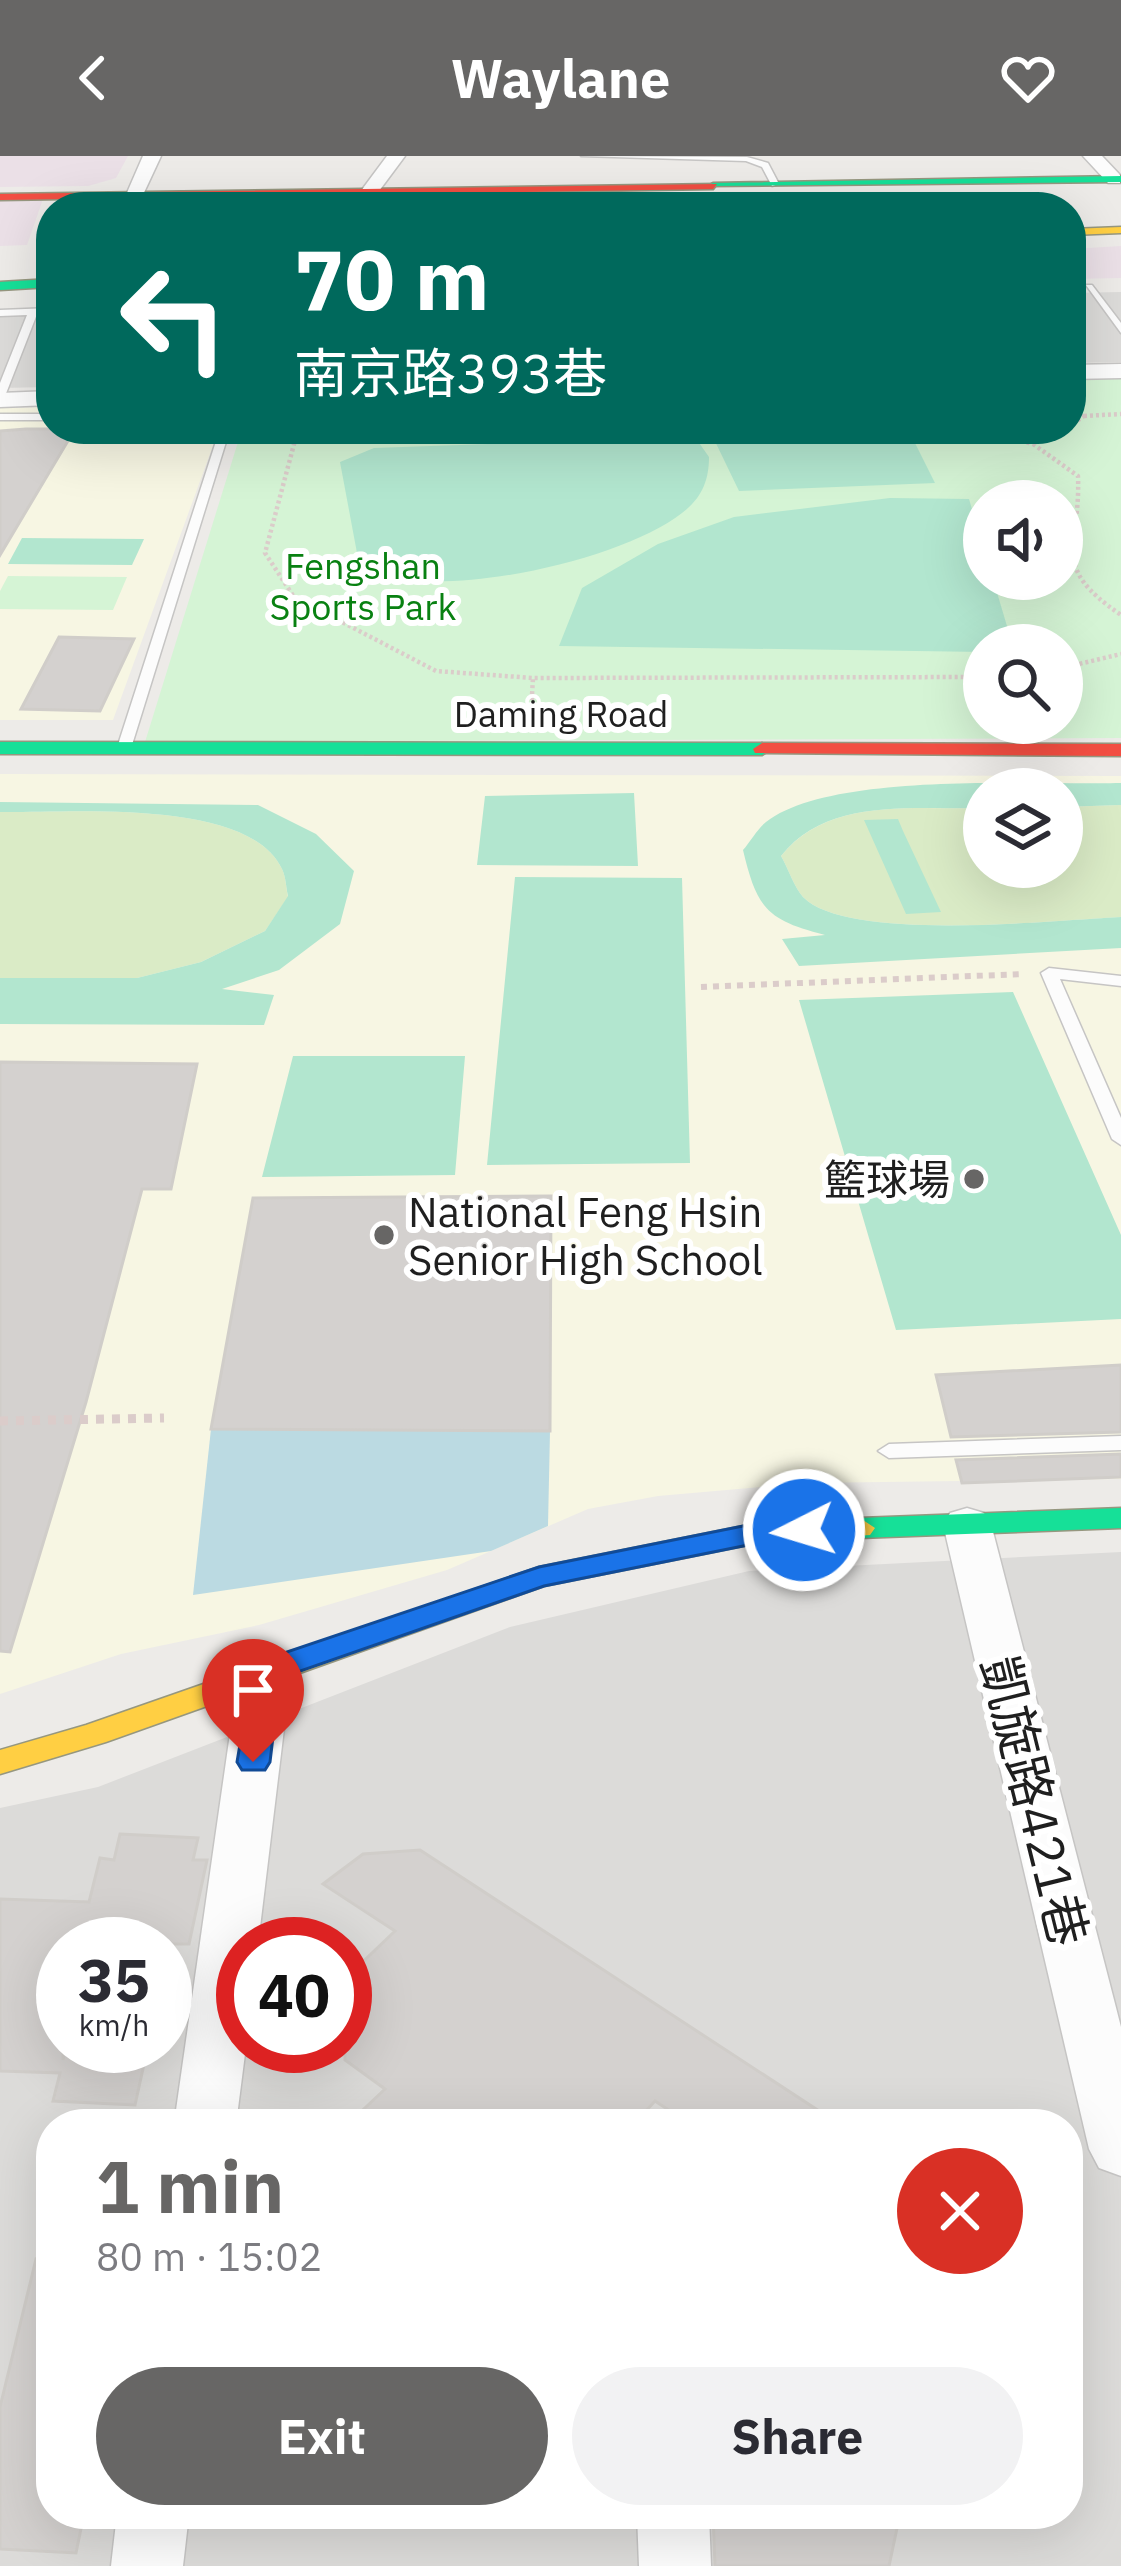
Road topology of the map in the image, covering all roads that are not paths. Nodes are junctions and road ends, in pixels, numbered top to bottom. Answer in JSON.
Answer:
{"nodes":[{"id":1,"x":152,"y":156,"type":"edge"},
{"id":2,"x":395,"y":156,"type":"edge"},
{"id":3,"x":585,"y":156,"type":"edge"},
{"id":4,"x":1092,"y":156,"type":"edge"},
{"id":5,"x":1119,"y":181,"type":"edge"},
{"id":6,"x":775,"y":184,"type":"junction"},
{"id":7,"x":370,"y":191,"type":"junction"},
{"id":8,"x":136,"y":192,"type":"edge"},
{"id":9,"x":311,"y":192,"type":"edge"},
{"id":10,"x":36,"y":196,"type":"edge"},
{"id":11,"x":0,"y":197,"type":"edge"},
{"id":12,"x":36,"y":266,"type":"edge"},
{"id":13,"x":0,"y":268,"type":"edge"},
{"id":14,"x":36,"y":284,"type":"edge"},
{"id":15,"x":0,"y":286,"type":"edge"},
{"id":16,"x":1089,"y":287,"type":"dead end"},
{"id":17,"x":33,"y":312,"type":"junction"},
{"id":18,"x":36,"y":312,"type":"edge"},
{"id":19,"x":0,"y":314,"type":"edge"},
{"id":20,"x":1121,"y":330,"type":"edge"},
{"id":21,"x":1121,"y":371,"type":"edge"},
{"id":22,"x":1086,"y":372,"type":"edge"},
{"id":23,"x":0,"y":398,"type":"edge"},
{"id":24,"x":36,"y":398,"type":"edge"},
{"id":25,"x":0,"y":417,"type":"edge"},
{"id":26,"x":36,"y":418,"type":"edge"},
{"id":27,"x":220,"y":444,"type":"edge"},
{"id":28,"x":0,"y":748,"type":"edge"},
{"id":29,"x":124,"y":748,"type":"junction"},
{"id":30,"x":1121,"y":750,"type":"edge"},
{"id":31,"x":1121,"y":981,"type":"edge"},
{"id":32,"x":1121,"y":1139,"type":"edge"},
{"id":33,"x":1121,"y":1443,"type":"edge"},
{"id":34,"x":889,"y":1451,"type":"dead end"},
{"id":35,"x":1121,"y":1518,"type":"edge"},
{"id":36,"x":967,"y":1524,"type":"junction"},
{"id":37,"x":265,"y":1671,"type":"junction"},
{"id":38,"x":0,"y":1762,"type":"edge"},
{"id":39,"x":207,"y":2109,"type":"edge"},
{"id":40,"x":1121,"y":2149,"type":"edge"},
{"id":41,"x":151,"y":2529,"type":"edge"},
{"id":42,"x":674,"y":2529,"type":"edge"},
{"id":43,"x":146,"y":2566,"type":"edge"},
{"id":44,"x":676,"y":2566,"type":"edge"}],
"edges":[{"from":1,"to":8,"type":"street"},
{"from":2,"to":7,"type":"street"},
{"from":3,"to":6,"type":"lane"},
{"from":4,"to":5,"type":"street"},
{"from":5,"to":6,"type":"main road"},
{"from":6,"to":7,"type":"main road"},
{"from":7,"to":9,"type":"main road"},
{"from":10,"to":11,"type":"main road"},
{"from":12,"to":13,"type":"main road"},
{"from":14,"to":15,"type":"main road"},
{"from":16,"to":20,"type":"lane"},
{"from":17,"to":18,"type":"lane"},
{"from":17,"to":19,"type":"lane"},
{"from":17,"to":23,"type":"lane"},
{"from":21,"to":22,"type":"street"},
{"from":23,"to":24,"type":"street"},
{"from":25,"to":26,"type":"lane"},
{"from":27,"to":29,"type":"lane"},
{"from":28,"to":29,"type":"main road","name":"Daming Road"},
{"from":29,"to":30,"type":"main road","name":"Daming Road"},
{"from":31,"to":32,"type":"lane"},
{"from":33,"to":34,"type":"lane"},
{"from":35,"to":36,"type":"main road"},
{"from":36,"to":37,"type":"main road"},
{"from":36,"to":40,"type":"street","name":"凱旋路421巷"},
{"from":37,"to":38,"type":"main road"},
{"from":37,"to":39,"type":"street"},
{"from":41,"to":43,"type":"street"},
{"from":42,"to":44,"type":"street"}]}
